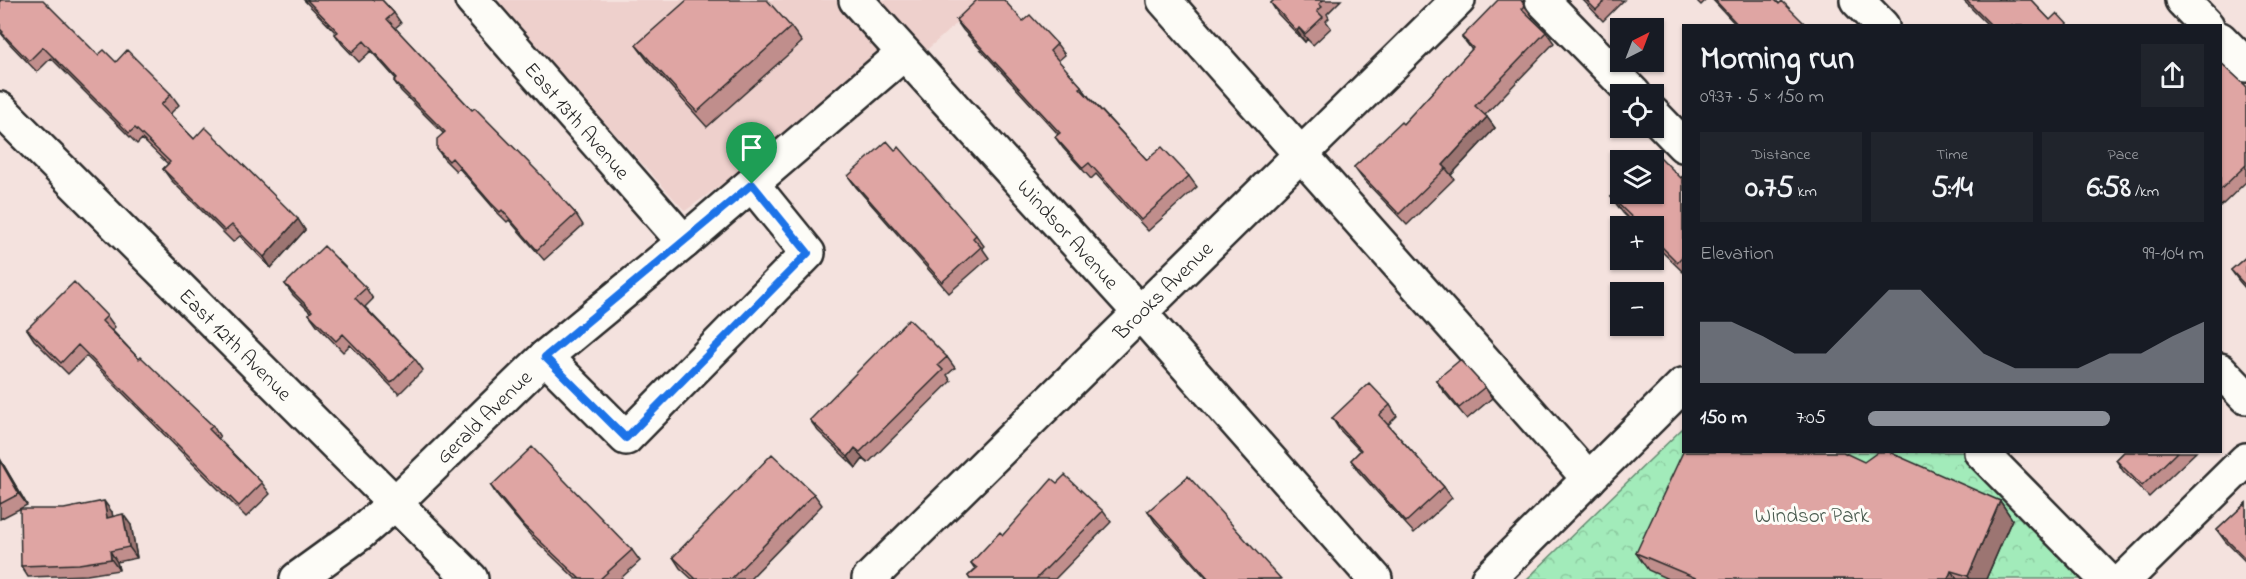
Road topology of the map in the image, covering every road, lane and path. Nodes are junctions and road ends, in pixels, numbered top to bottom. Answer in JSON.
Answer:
{"nodes":[{"id":1,"x":472,"y":0,"type":"edge"},
{"id":2,"x":856,"y":0,"type":"edge"},
{"id":3,"x":1164,"y":0,"type":"edge"},
{"id":4,"x":1458,"y":0,"type":"edge"},
{"id":5,"x":1542,"y":0,"type":"edge"},
{"id":6,"x":1857,"y":0,"type":"edge"},
{"id":7,"x":2182,"y":0,"type":"edge"},
{"id":8,"x":1880,"y":24,"type":"edge"},
{"id":9,"x":2205,"y":24,"type":"edge"},
{"id":10,"x":2222,"y":41,"type":"edge"},
{"id":11,"x":903,"y":54,"type":"junction"},
{"id":12,"x":2246,"y":65,"type":"edge"},
{"id":13,"x":1624,"y":84,"type":"edge"},
{"id":14,"x":0,"y":109,"type":"edge"},
{"id":15,"x":1664,"y":125,"type":"edge"},
{"id":16,"x":1682,"y":144,"type":"edge"},
{"id":17,"x":1301,"y":154,"type":"junction"},
{"id":18,"x":752,"y":184,"type":"junction"},
{"id":19,"x":684,"y":242,"type":"junction"},
{"id":20,"x":1140,"y":313,"type":"junction"},
{"id":21,"x":545,"y":357,"type":"junction"},
{"id":22,"x":2222,"y":372,"type":"edge"},
{"id":23,"x":1682,"y":386,"type":"edge"},
{"id":24,"x":2246,"y":397,"type":"edge"},
{"id":25,"x":1982,"y":453,"type":"edge"},
{"id":26,"x":2246,"y":460,"type":"edge"},
{"id":27,"x":1589,"y":479,"type":"junction"},
{"id":28,"x":395,"y":503,"type":"junction"},
{"id":29,"x":297,"y":579,"type":"edge"},
{"id":30,"x":471,"y":579,"type":"edge"},
{"id":31,"x":869,"y":579,"type":"edge"},
{"id":32,"x":1375,"y":579,"type":"edge"},
{"id":33,"x":1488,"y":579,"type":"edge"},
{"id":34,"x":2106,"y":579,"type":"edge"},
{"id":35,"x":2125,"y":579,"type":"edge"}],
"edges":[{"from":1,"to":19,"type":"street","name":"East 13th Avenue"},
{"from":2,"to":11,"type":"street","name":"Windsor Avenue"},
{"from":3,"to":17,"type":"street"},
{"from":4,"to":17,"type":"street","name":"Brooks Avenue"},
{"from":5,"to":13,"type":"street"},
{"from":6,"to":8,"type":"street"},
{"from":7,"to":9,"type":"street"},
{"from":10,"to":12,"type":"street"},
{"from":11,"to":18,"type":"street","name":"Gerald Avenue"},
{"from":11,"to":20,"type":"street","name":"Windsor Avenue"},
{"from":14,"to":28,"type":"street","name":"East 12th Avenue"},
{"from":15,"to":16,"type":"street"},
{"from":17,"to":20,"type":"street","name":"Brooks Avenue"},
{"from":17,"to":27,"type":"street"},
{"from":18,"to":19,"type":"street","name":"Gerald Avenue"},
{"from":18,"to":21,"type":"street"},
{"from":19,"to":21,"type":"street","name":"Gerald Avenue"},
{"from":20,"to":31,"type":"street","name":"Brooks Avenue"},
{"from":20,"to":32,"type":"street","name":"Windsor Avenue"},
{"from":21,"to":28,"type":"street","name":"Gerald Avenue"},
{"from":22,"to":24,"type":"street"},
{"from":23,"to":27,"type":"street"},
{"from":25,"to":34,"type":"street"},
{"from":26,"to":35,"type":"street"},
{"from":27,"to":33,"type":"street"},
{"from":28,"to":29,"type":"street","name":"Gerald Avenue"},
{"from":28,"to":30,"type":"street","name":"East 12th Avenue"}]}
